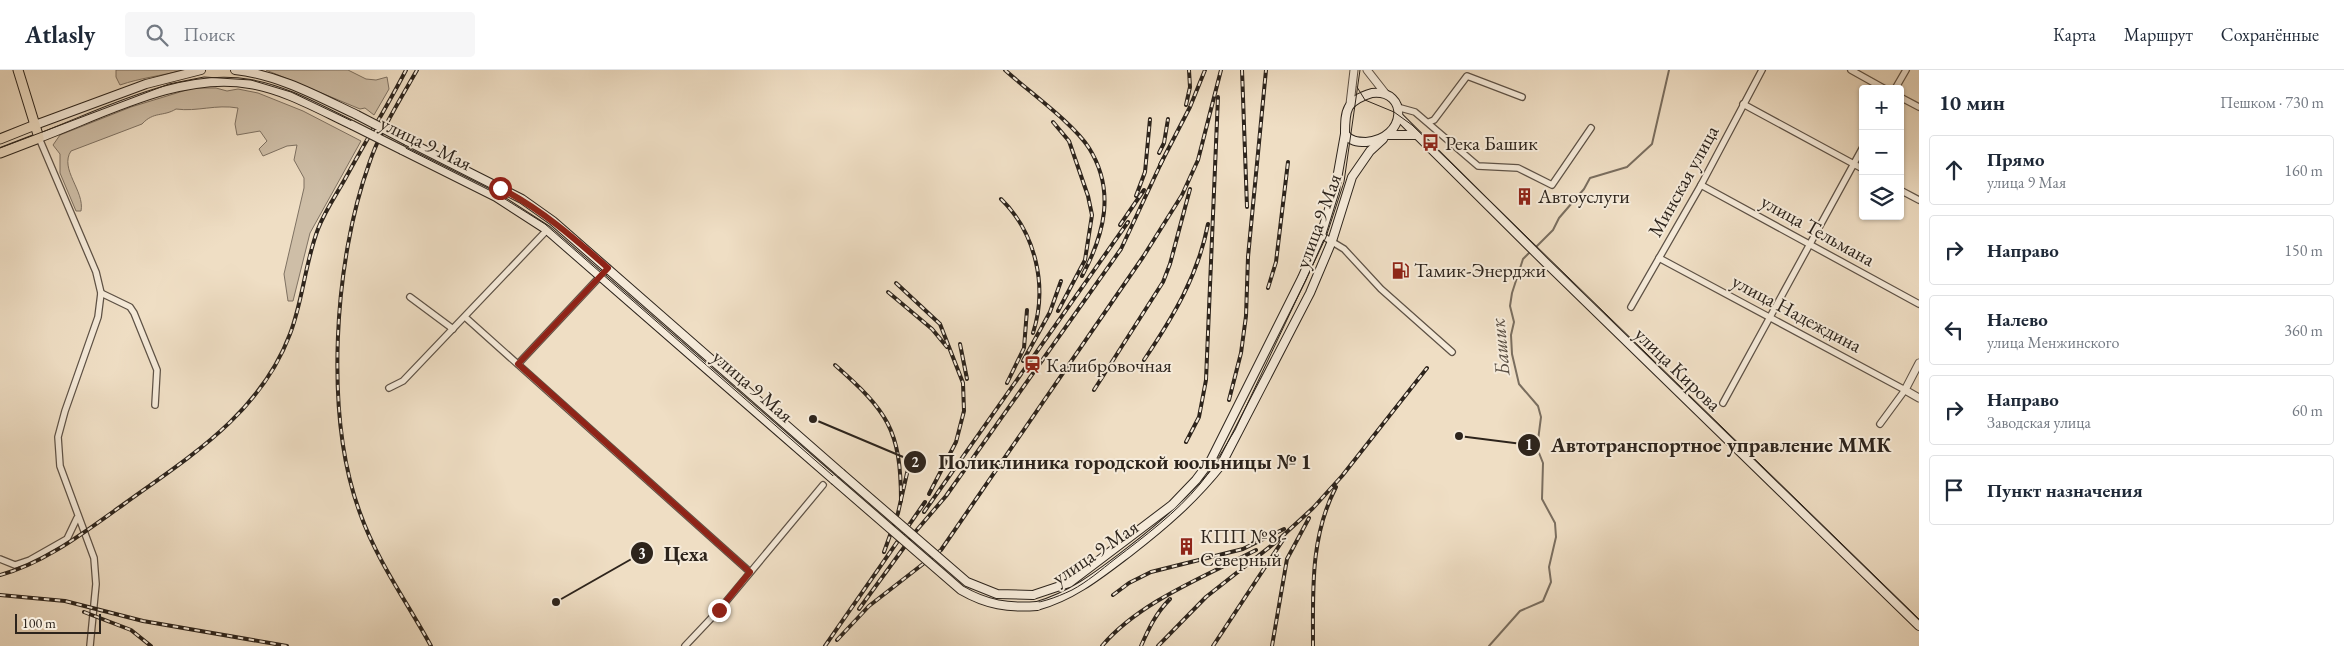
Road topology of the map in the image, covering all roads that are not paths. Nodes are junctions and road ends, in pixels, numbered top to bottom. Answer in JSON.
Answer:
{"nodes":[{"id":1,"x":18,"y":70,"type":"edge"},
{"id":2,"x":201,"y":70,"type":"edge"},
{"id":3,"x":235,"y":70,"type":"edge"},
{"id":4,"x":1354,"y":70,"type":"edge"},
{"id":5,"x":1367,"y":70,"type":"edge"},
{"id":6,"x":1762,"y":70,"type":"edge"},
{"id":7,"x":1851,"y":70,"type":"edge"},
{"id":8,"x":1906,"y":70,"type":"edge"},
{"id":9,"x":1878,"y":85,"type":"edge"},
{"id":10,"x":1897,"y":85,"type":"edge"},
{"id":11,"x":1385,"y":93,"type":"junction"},
{"id":12,"x":1522,"y":97,"type":"dead end"},
{"id":13,"x":1904,"y":99,"type":"edge"},
{"id":14,"x":1350,"y":104,"type":"junction"},
{"id":15,"x":1743,"y":104,"type":"junction"},
{"id":16,"x":1396,"y":107,"type":"junction"},
{"id":17,"x":1919,"y":107,"type":"edge"},
{"id":18,"x":1399,"y":117,"type":"junction"},
{"id":19,"x":1429,"y":122,"type":"junction"},
{"id":20,"x":35,"y":126,"type":"junction"},
{"id":21,"x":1591,"y":128,"type":"dead end"},
{"id":22,"x":1345,"y":134,"type":"junction"},
{"id":23,"x":1415,"y":135,"type":"junction"},
{"id":24,"x":1386,"y":137,"type":"junction"},
{"id":25,"x":39,"y":138,"type":"junction"},
{"id":26,"x":0,"y":139,"type":"edge"},
{"id":27,"x":0,"y":153,"type":"edge"},
{"id":28,"x":1859,"y":154,"type":"edge"},
{"id":29,"x":1853,"y":164,"type":"junction"},
{"id":30,"x":1859,"y":168,"type":"edge"},
{"id":31,"x":1701,"y":185,"type":"junction"},
{"id":32,"x":1904,"y":192,"type":"edge"},
{"id":33,"x":1919,"y":200,"type":"edge"},
{"id":34,"x":547,"y":230,"type":"junction"},
{"id":35,"x":1320,"y":235,"type":"junction"},
{"id":36,"x":1332,"y":241,"type":"junction"},
{"id":37,"x":1809,"y":244,"type":"junction"},
{"id":38,"x":1659,"y":258,"type":"junction"},
{"id":39,"x":608,"y":268,"type":"junction"},
{"id":40,"x":602,"y":276,"type":"junction"},
{"id":41,"x":101,"y":293,"type":"junction"},
{"id":42,"x":410,"y":297,"type":"dead end"},
{"id":43,"x":1919,"y":304,"type":"edge"},
{"id":44,"x":1631,"y":307,"type":"dead end"},
{"id":45,"x":466,"y":318,"type":"junction"},
{"id":46,"x":1770,"y":318,"type":"junction"},
{"id":47,"x":454,"y":330,"type":"junction"},
{"id":48,"x":1452,"y":352,"type":"dead end"},
{"id":49,"x":1919,"y":363,"type":"edge"},
{"id":50,"x":518,"y":364,"type":"junction"},
{"id":51,"x":389,"y":388,"type":"dead end"},
{"id":52,"x":1904,"y":390,"type":"junction"},
{"id":53,"x":1919,"y":398,"type":"edge"},
{"id":54,"x":1723,"y":403,"type":"dead end"},
{"id":55,"x":155,"y":405,"type":"dead end"},
{"id":56,"x":1880,"y":424,"type":"dead end"},
{"id":57,"x":824,"y":485,"type":"dead end"},
{"id":58,"x":77,"y":518,"type":"junction"},
{"id":59,"x":0,"y":559,"type":"edge"},
{"id":60,"x":750,"y":572,"type":"junction"},
{"id":61,"x":1919,"y":626,"type":"edge"},
{"id":62,"x":90,"y":646,"type":"edge"},
{"id":63,"x":685,"y":646,"type":"edge"}],
"edges":[{"from":1,"to":20,"type":"main road"},
{"from":2,"to":20,"type":"main road"},
{"from":3,"to":39,"type":"main road","name":"улица 9 Мая","bridge":true},
{"from":4,"to":14,"type":"street"},
{"from":5,"to":11,"type":"street"},
{"from":6,"to":15,"type":"street","name":"Минская улица"},
{"from":7,"to":9,"type":"street"},
{"from":8,"to":10,"type":"street"},
{"from":11,"to":14,"type":"main road"},
{"from":11,"to":16,"type":"main road","name":"улица Кирова"},
{"from":12,"to":19,"type":"street"},
{"from":13,"to":17,"type":"street"},
{"from":14,"to":22,"type":"main road"},
{"from":15,"to":29,"type":"street"},
{"from":15,"to":31,"type":"street","name":"Минская улица"},
{"from":16,"to":18,"type":"main road","name":"улица Кирова"},
{"from":16,"to":19,"type":"street"},
{"from":18,"to":23,"type":"main road","name":"улица Кирова"},
{"from":18,"to":24,"type":"main road"},
{"from":19,"to":21,"type":"street"},
{"from":20,"to":25,"type":"main road"},
{"from":20,"to":26,"type":"main road"},
{"from":22,"to":24,"type":"main road"},
{"from":22,"to":35,"type":"main road","name":"улица 9 Мая"},
{"from":23,"to":24,"type":"main road"},
{"from":23,"to":61,"type":"main road","name":"улица Кирова"},
{"from":24,"to":36,"type":"main road","name":"улица 9 Мая"},
{"from":25,"to":27,"type":"main road","name":"улица 9 Мая"},
{"from":25,"to":34,"type":"main road","name":"улица 9 Мая","bridge":true},
{"from":25,"to":41,"type":"street"},
{"from":28,"to":29,"type":"street"},
{"from":29,"to":30,"type":"street"},
{"from":29,"to":37,"type":"street"},
{"from":31,"to":37,"type":"street","name":"улица Тельмана"},
{"from":31,"to":38,"type":"street","name":"Минская улица"},
{"from":32,"to":33,"type":"street"},
{"from":34,"to":40,"type":"main road","name":"улица 9 Мая"},
{"from":34,"to":45,"type":"street"},
{"from":35,"to":36,"type":"street"},
{"from":35,"to":39,"type":"main road","name":"улица 9 Мая","bridge":true},
{"from":36,"to":40,"type":"main road","name":"улица 9 Мая","bridge":true},
{"from":36,"to":48,"type":"street"},
{"from":37,"to":43,"type":"street","name":"улица Тельмана"},
{"from":37,"to":46,"type":"street"},
{"from":38,"to":44,"type":"street","name":"Минская улица"},
{"from":38,"to":46,"type":"street","name":"улица Надеждина"},
{"from":39,"to":40,"type":"street"},
{"from":40,"to":50,"type":"street"},
{"from":41,"to":55,"type":"street"},
{"from":41,"to":58,"type":"street"},
{"from":42,"to":47,"type":"street"},
{"from":45,"to":47,"type":"street"},
{"from":45,"to":50,"type":"street"},
{"from":46,"to":52,"type":"street","name":"улица Надеждина"},
{"from":46,"to":54,"type":"street"},
{"from":47,"to":51,"type":"street"},
{"from":49,"to":52,"type":"street"},
{"from":50,"to":60,"type":"street"},
{"from":52,"to":53,"type":"street","name":"улица Надеждина"},
{"from":52,"to":56,"type":"street"},
{"from":57,"to":60,"type":"street"},
{"from":58,"to":59,"type":"street"},
{"from":58,"to":62,"type":"street"},
{"from":60,"to":63,"type":"street"}]}
